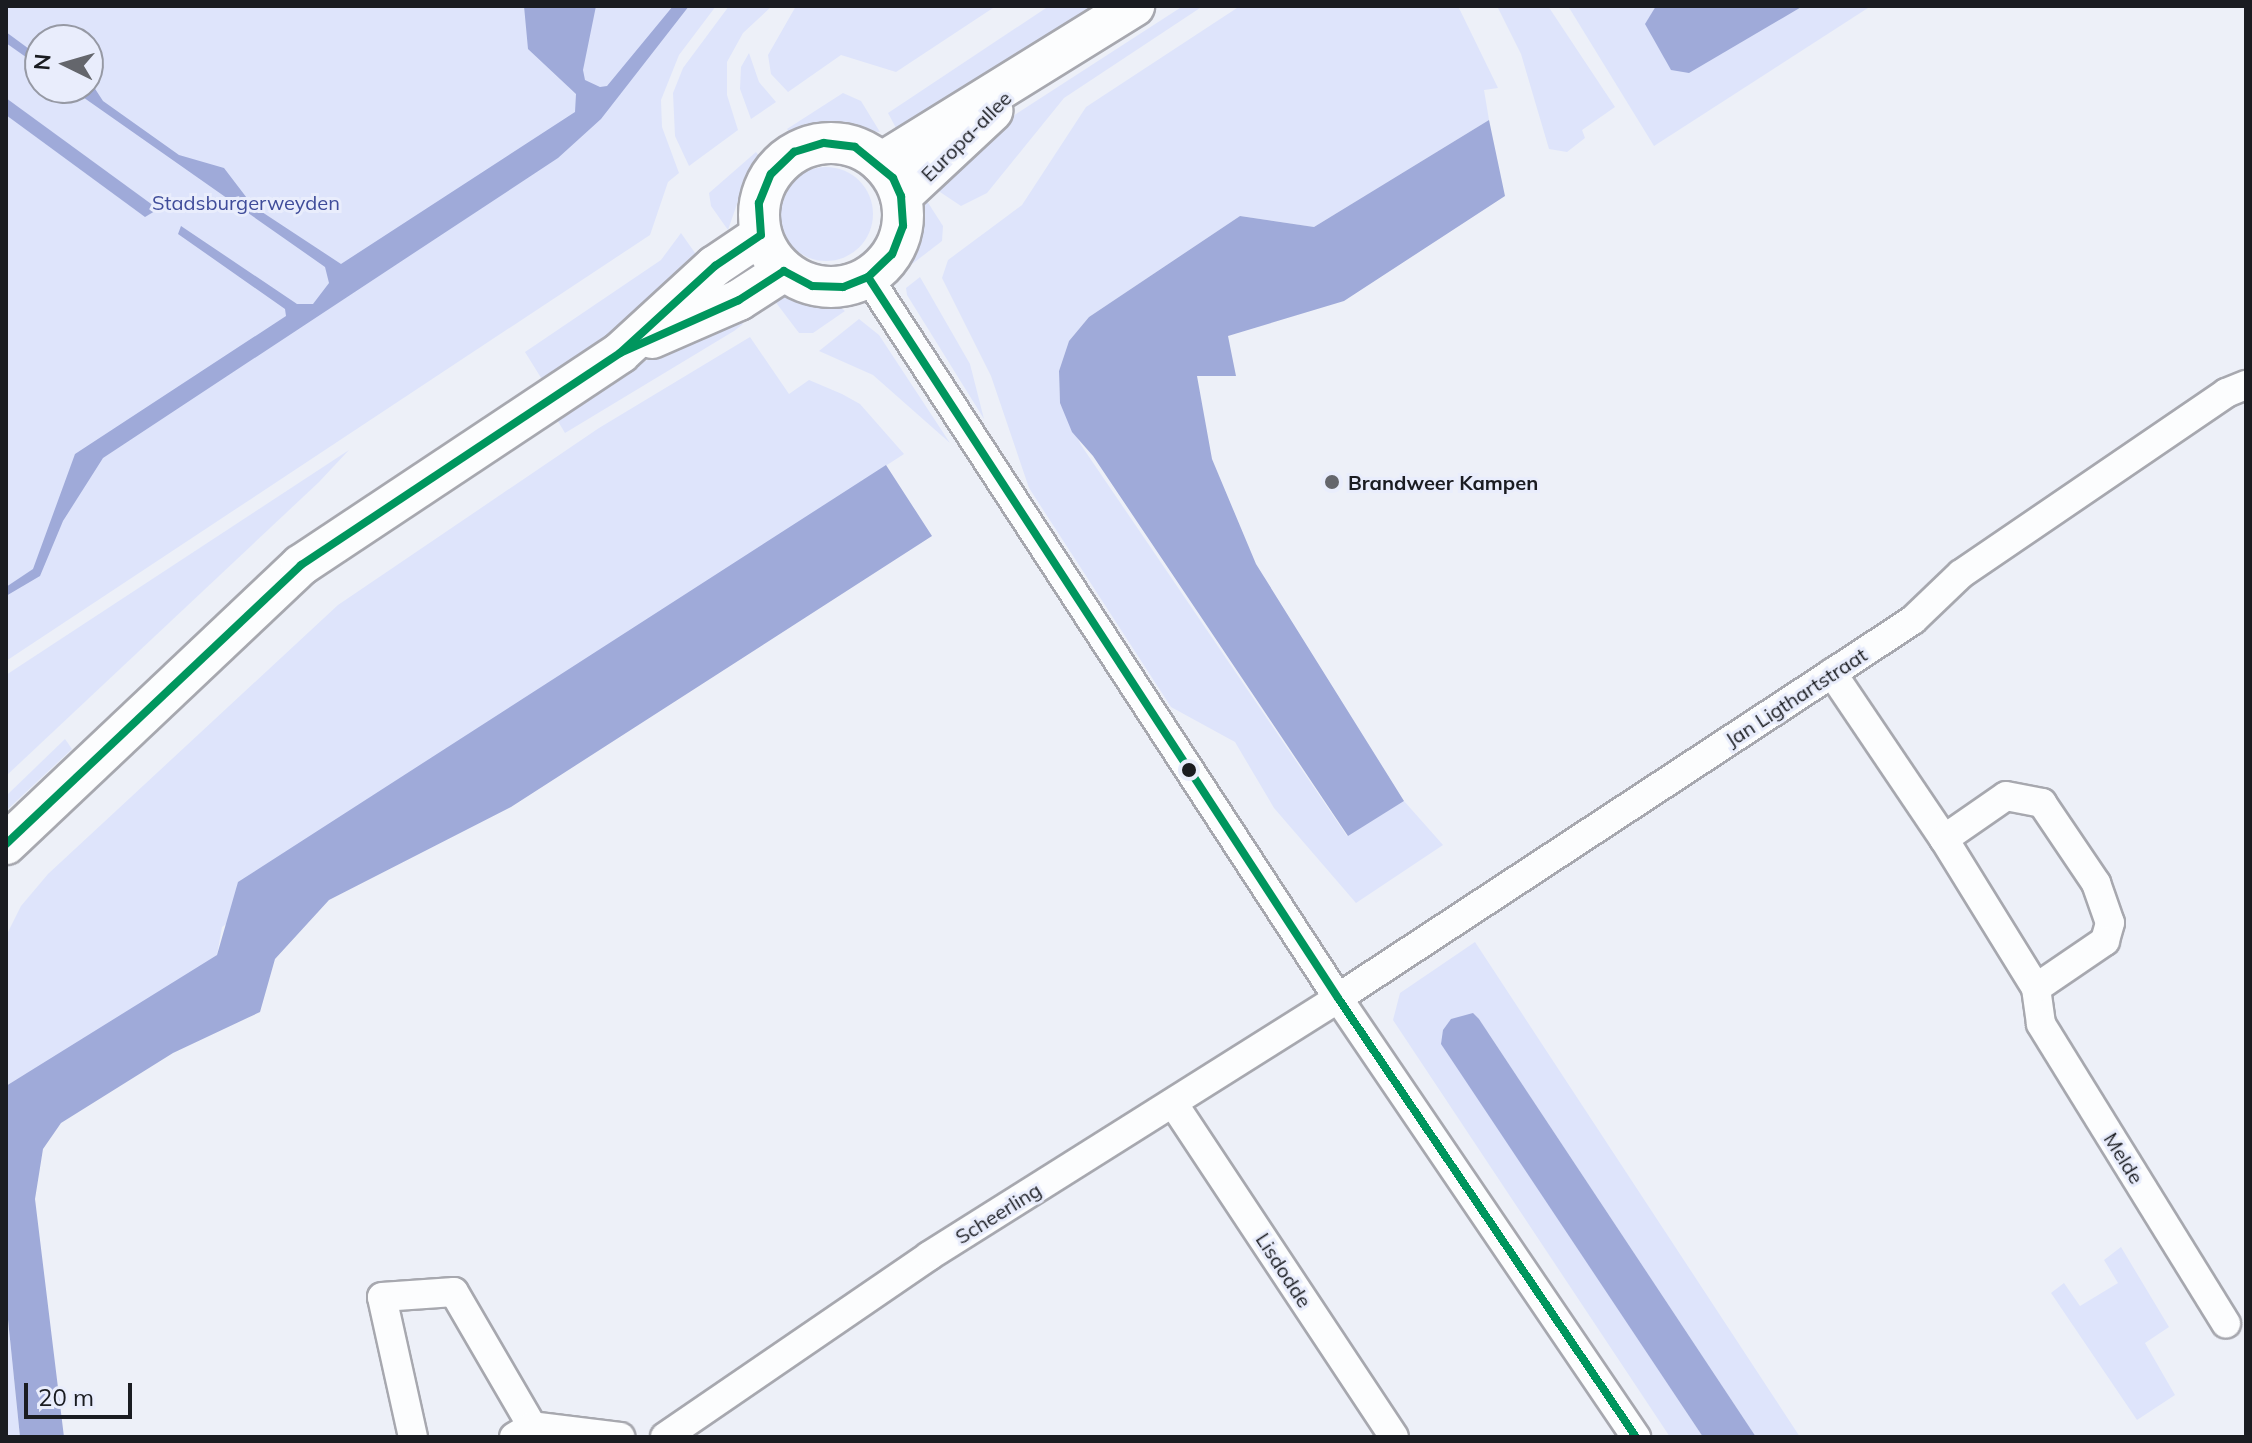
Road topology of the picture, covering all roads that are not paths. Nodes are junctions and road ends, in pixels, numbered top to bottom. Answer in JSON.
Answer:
{"nodes":[{"id":1,"x":1134,"y":6,"type":"edge"},
{"id":2,"x":891,"y":180,"type":"junction"},
{"id":3,"x":761,"y":235,"type":"junction"},
{"id":4,"x":784,"y":271,"type":"junction"},
{"id":5,"x":868,"y":277,"type":"junction"},
{"id":6,"x":620,"y":353,"type":"junction"},
{"id":7,"x":2246,"y":385,"type":"edge"},
{"id":8,"x":1832,"y":673,"type":"junction"},
{"id":9,"x":1944,"y":839,"type":"junction"},
{"id":10,"x":6,"y":844,"type":"edge"},
{"id":11,"x":2036,"y":988,"type":"junction"},
{"id":12,"x":1338,"y":998,"type":"junction"},
{"id":13,"x":1173,"y":1103,"type":"junction"},
{"id":14,"x":2226,"y":1323,"type":"dead end"},
{"id":15,"x":523,"y":1432,"type":"edge"},
{"id":16,"x":413,"y":1437,"type":"edge"},
{"id":17,"x":620,"y":1437,"type":"edge"},
{"id":18,"x":665,"y":1437,"type":"edge"},
{"id":19,"x":1394,"y":1437,"type":"edge"},
{"id":20,"x":1636,"y":1437,"type":"edge"}],
"edges":[{"from":1,"to":2,"type":"main road","name":"Europa-allee"},
{"from":2,"to":3,"type":"main road"},
{"from":2,"to":5,"type":"main road"},
{"from":3,"to":4,"type":"main road"},
{"from":3,"to":6,"type":"main road"},
{"from":4,"to":5,"type":"main road"},
{"from":4,"to":6,"type":"main road"},
{"from":5,"to":12,"type":"street"},
{"from":6,"to":10,"type":"main road"},
{"from":7,"to":8,"type":"street","name":"Jan Ligthartstraat"},
{"from":8,"to":9,"type":"street","name":"Melde"},
{"from":8,"to":12,"type":"street","name":"Jan Ligthartstraat"},
{"from":9,"to":11,"type":"street","name":"Melde"},
{"from":9,"to":11,"type":"street"},
{"from":11,"to":14,"type":"street","name":"Melde"},
{"from":12,"to":13,"type":"street","name":"Scheerling"},
{"from":12,"to":20,"type":"street"},
{"from":13,"to":18,"type":"street","name":"Scheerling"},
{"from":13,"to":19,"type":"street","name":"Lisdodde"},
{"from":15,"to":16,"type":"street"},
{"from":15,"to":17,"type":"street"}]}
